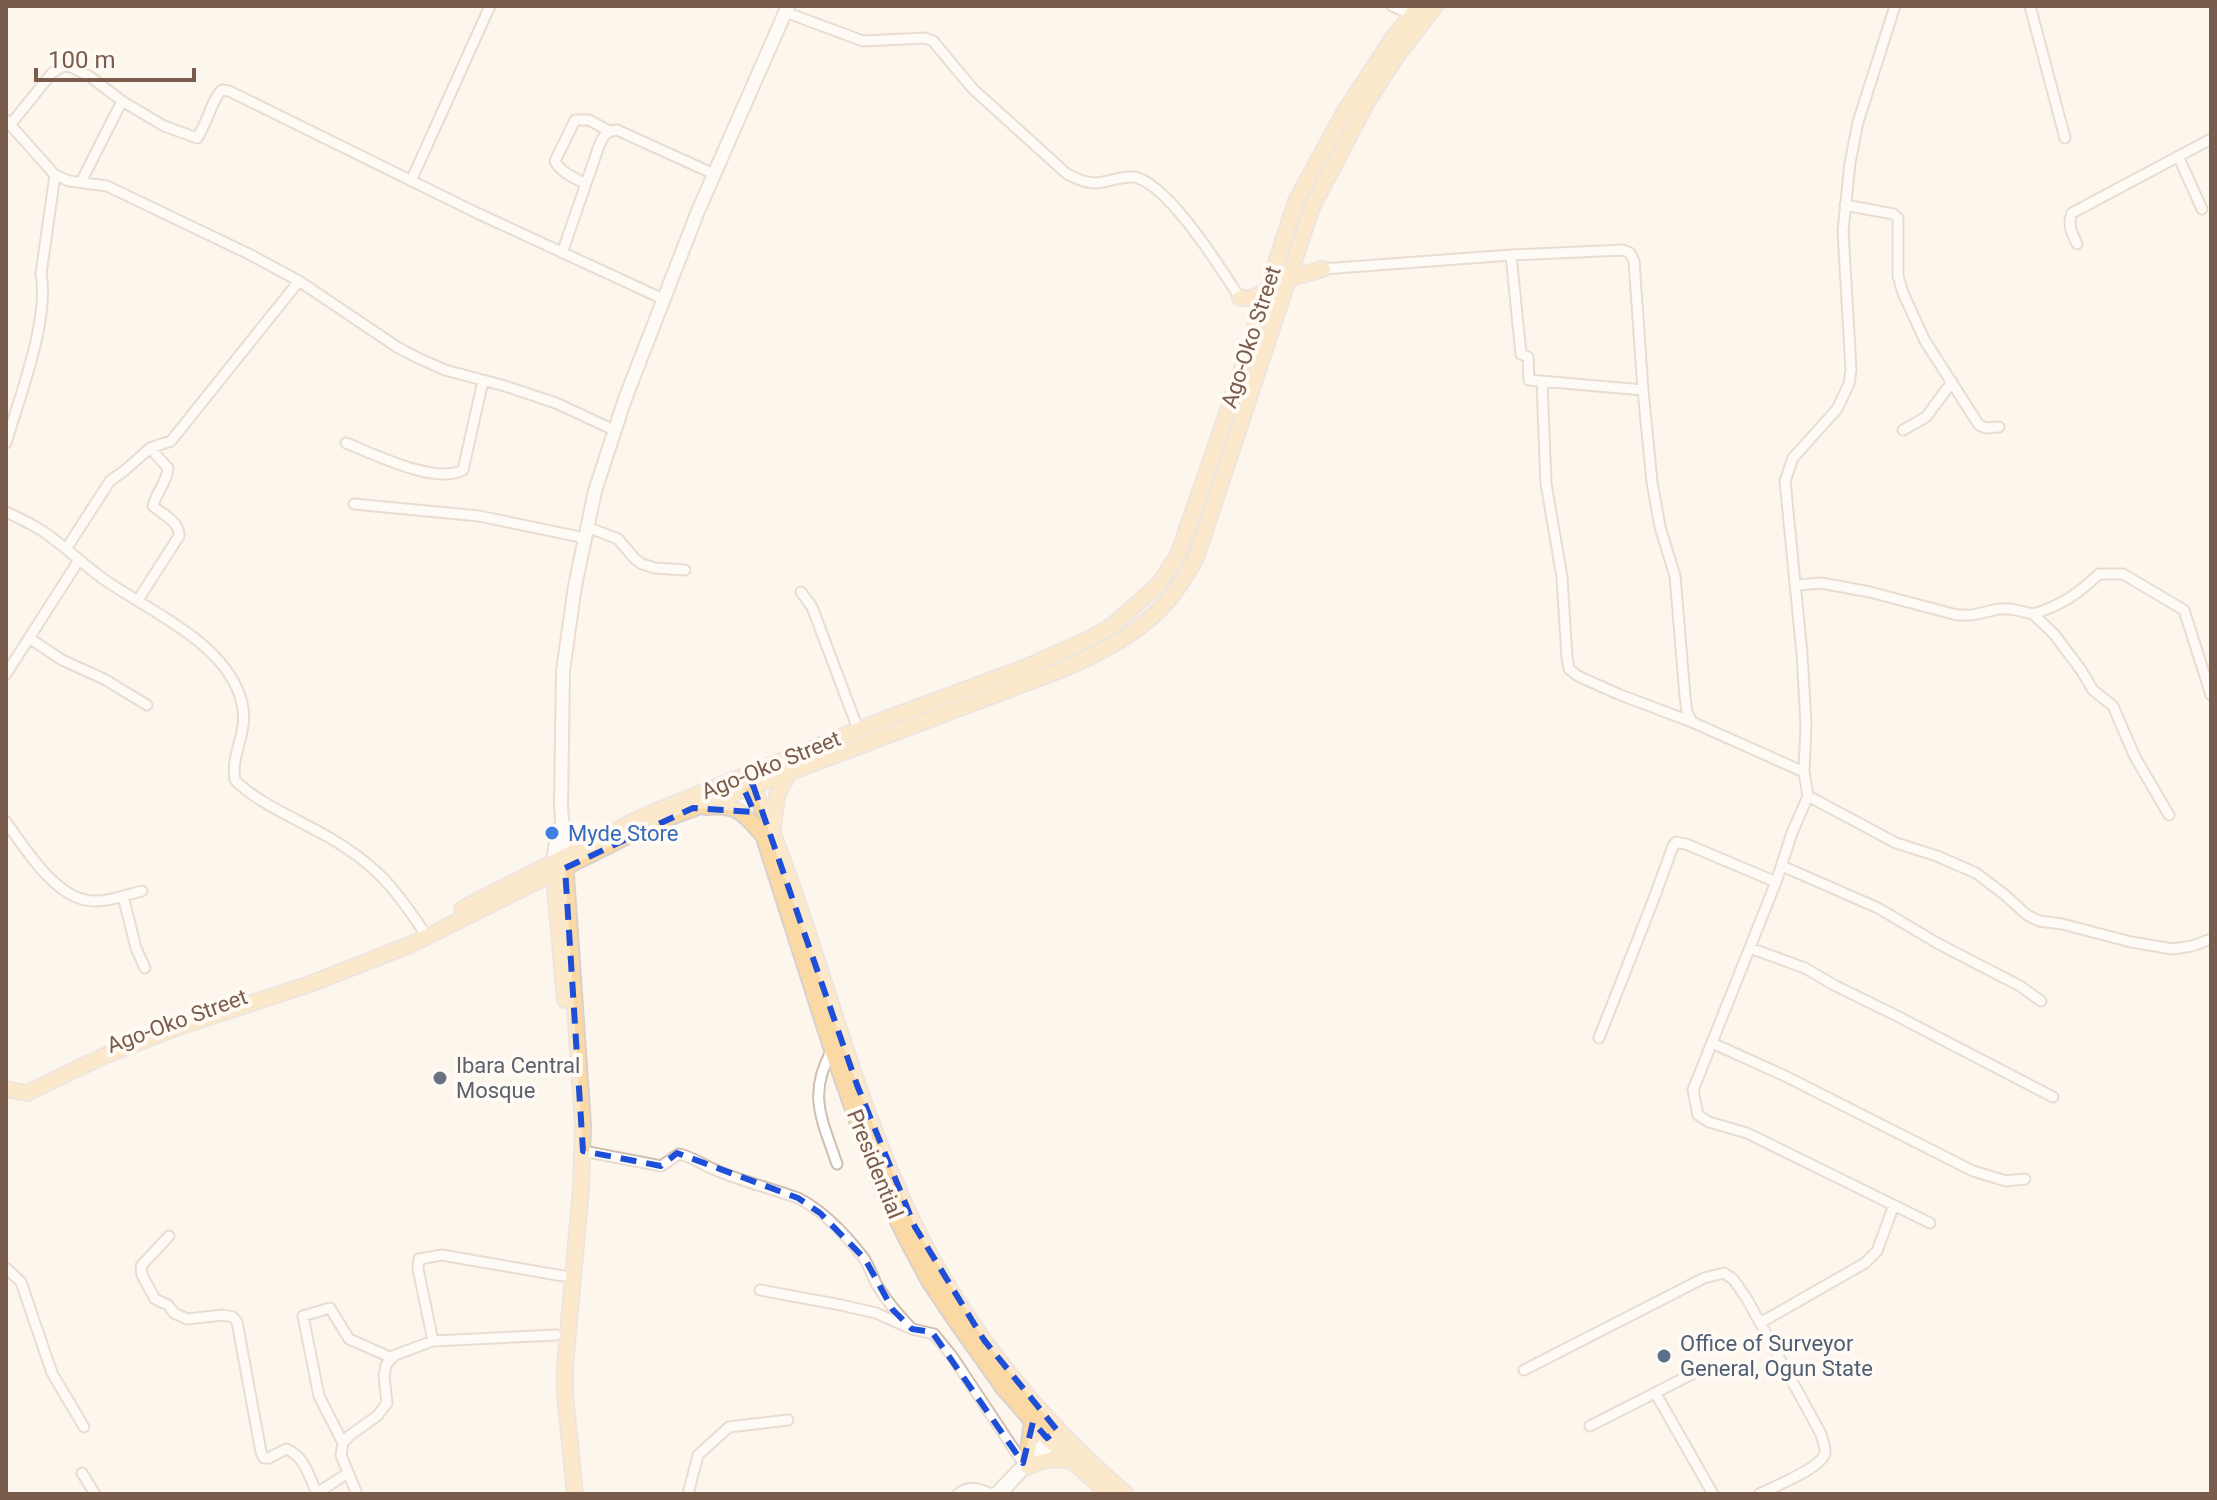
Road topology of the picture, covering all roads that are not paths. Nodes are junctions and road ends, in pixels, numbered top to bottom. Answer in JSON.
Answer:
{"nodes":[{"id":1,"x":490,"y":6,"type":"edge"},
{"id":2,"x":1392,"y":6,"type":"edge"},
{"id":3,"x":1435,"y":6,"type":"edge"},
{"id":4,"x":1895,"y":6,"type":"edge"},
{"id":5,"x":2030,"y":6,"type":"edge"},
{"id":6,"x":787,"y":9,"type":"edge"},
{"id":7,"x":1415,"y":11,"type":"edge"},
{"id":8,"x":122,"y":101,"type":"junction"},
{"id":9,"x":8,"y":123,"type":"edge"},
{"id":10,"x":609,"y":131,"type":"junction"},
{"id":11,"x":2065,"y":138,"type":"dead end"},
{"id":12,"x":2211,"y":139,"type":"edge"},
{"id":13,"x":2178,"y":156,"type":"junction"},
{"id":14,"x":714,"y":174,"type":"junction"},
{"id":15,"x":55,"y":175,"type":"junction"},
{"id":16,"x":411,"y":181,"type":"junction"},
{"id":17,"x":81,"y":182,"type":"junction"},
{"id":18,"x":586,"y":184,"type":"junction"},
{"id":19,"x":1845,"y":205,"type":"junction"},
{"id":20,"x":2202,"y":209,"type":"dead end"},
{"id":21,"x":2077,"y":244,"type":"dead end"},
{"id":22,"x":1298,"y":247,"type":"junction"},
{"id":23,"x":562,"y":253,"type":"junction"},
{"id":24,"x":1511,"y":255,"type":"junction"},
{"id":25,"x":1323,"y":269,"type":"junction"},
{"id":26,"x":1287,"y":279,"type":"junction"},
{"id":27,"x":299,"y":281,"type":"junction"},
{"id":28,"x":1266,"y":291,"type":"junction"},
{"id":29,"x":1240,"y":298,"type":"junction"},
{"id":30,"x":663,"y":299,"type":"junction"},
{"id":31,"x":1257,"y":318,"type":"junction"},
{"id":32,"x":483,"y":381,"type":"junction"},
{"id":33,"x":1542,"y":382,"type":"junction"},
{"id":34,"x":1952,"y":382,"type":"junction"},
{"id":35,"x":1643,"y":390,"type":"junction"},
{"id":36,"x":1999,"y":427,"type":"dead end"},
{"id":37,"x":614,"y":430,"type":"junction"},
{"id":38,"x":1903,"y":430,"type":"dead end"},
{"id":39,"x":6,"y":443,"type":"edge"},
{"id":40,"x":346,"y":443,"type":"dead end"},
{"id":41,"x":150,"y":448,"type":"junction"},
{"id":42,"x":354,"y":504,"type":"dead end"},
{"id":43,"x":6,"y":512,"type":"edge"},
{"id":44,"x":586,"y":532,"type":"junction"},
{"id":45,"x":66,"y":549,"type":"junction"},
{"id":46,"x":79,"y":560,"type":"junction"},
{"id":47,"x":685,"y":570,"type":"dead end"},
{"id":48,"x":1797,"y":585,"type":"junction"},
{"id":49,"x":801,"y":592,"type":"dead end"},
{"id":50,"x":138,"y":600,"type":"junction"},
{"id":51,"x":2033,"y":614,"type":"junction"},
{"id":52,"x":29,"y":638,"type":"junction"},
{"id":53,"x":6,"y":674,"type":"edge"},
{"id":54,"x":2211,"y":695,"type":"edge"},
{"id":55,"x":147,"y":705,"type":"dead end"},
{"id":56,"x":1692,"y":722,"type":"junction"},
{"id":57,"x":858,"y":729,"type":"junction"},
{"id":58,"x":790,"y":771,"type":"junction"},
{"id":59,"x":1804,"y":772,"type":"junction"},
{"id":60,"x":746,"y":781,"type":"junction"},
{"id":61,"x":1808,"y":796,"type":"junction"},
{"id":62,"x":693,"y":808,"type":"junction"},
{"id":63,"x":2169,"y":815,"type":"dead end"},
{"id":64,"x":6,"y":822,"type":"edge"},
{"id":65,"x":769,"y":836,"type":"junction"},
{"id":66,"x":559,"y":864,"type":"junction"},
{"id":67,"x":1782,"y":866,"type":"junction"},
{"id":68,"x":1776,"y":882,"type":"junction"},
{"id":69,"x":142,"y":891,"type":"dead end"},
{"id":70,"x":123,"y":896,"type":"junction"},
{"id":71,"x":422,"y":929,"type":"junction"},
{"id":72,"x":2211,"y":939,"type":"edge"},
{"id":73,"x":1750,"y":948,"type":"junction"},
{"id":74,"x":145,"y":968,"type":"dead end"},
{"id":75,"x":2041,"y":1001,"type":"dead end"},
{"id":76,"x":1599,"y":1038,"type":"dead end"},
{"id":77,"x":1712,"y":1043,"type":"junction"},
{"id":78,"x":832,"y":1050,"type":"junction"},
{"id":79,"x":6,"y":1082,"type":"edge"},
{"id":80,"x":25,"y":1088,"type":"junction"},
{"id":81,"x":6,"y":1089,"type":"edge"},
{"id":82,"x":2053,"y":1097,"type":"dead end"},
{"id":83,"x":583,"y":1151,"type":"junction"},
{"id":84,"x":837,"y":1164,"type":"dead end"},
{"id":85,"x":2025,"y":1179,"type":"dead end"},
{"id":86,"x":1894,"y":1205,"type":"junction"},
{"id":87,"x":1930,"y":1223,"type":"dead end"},
{"id":88,"x":169,"y":1236,"type":"dead end"},
{"id":89,"x":6,"y":1268,"type":"edge"},
{"id":90,"x":563,"y":1276,"type":"junction"},
{"id":91,"x":760,"y":1290,"type":"dead end"},
{"id":92,"x":1760,"y":1323,"type":"junction"},
{"id":93,"x":912,"y":1329,"type":"junction"},
{"id":94,"x":556,"y":1335,"type":"junction"},
{"id":95,"x":433,"y":1341,"type":"junction"},
{"id":96,"x":392,"y":1358,"type":"junction"},
{"id":97,"x":1524,"y":1370,"type":"dead end"},
{"id":98,"x":1696,"y":1372,"type":"dead end"},
{"id":99,"x":1656,"y":1394,"type":"junction"},
{"id":100,"x":788,"y":1420,"type":"dead end"},
{"id":101,"x":1032,"y":1421,"type":"junction"},
{"id":102,"x":1590,"y":1426,"type":"dead end"},
{"id":103,"x":84,"y":1427,"type":"dead end"},
{"id":104,"x":1055,"y":1437,"type":"junction"},
{"id":105,"x":343,"y":1443,"type":"junction"},
{"id":106,"x":1073,"y":1461,"type":"junction"},
{"id":107,"x":1026,"y":1463,"type":"junction"},
{"id":108,"x":82,"y":1473,"type":"dead end"},
{"id":109,"x":348,"y":1473,"type":"junction"},
{"id":110,"x":95,"y":1494,"type":"edge"},
{"id":111,"x":317,"y":1494,"type":"edge"},
{"id":112,"x":357,"y":1494,"type":"edge"},
{"id":113,"x":567,"y":1494,"type":"edge"},
{"id":114,"x":575,"y":1494,"type":"edge"},
{"id":115,"x":688,"y":1494,"type":"edge"},
{"id":116,"x":958,"y":1494,"type":"edge"},
{"id":117,"x":993,"y":1494,"type":"edge"},
{"id":118,"x":1002,"y":1494,"type":"edge"},
{"id":119,"x":1109,"y":1494,"type":"edge"},
{"id":120,"x":1126,"y":1494,"type":"edge"},
{"id":121,"x":1713,"y":1494,"type":"edge"},
{"id":122,"x":1759,"y":1494,"type":"edge"}],
"edges":[{"from":1,"to":16,"type":"street"},
{"from":2,"to":7,"type":"street"},
{"from":3,"to":22,"type":"main road"},
{"from":4,"to":19,"type":"street"},
{"from":5,"to":11,"type":"street"},
{"from":6,"to":14,"type":"street"},
{"from":6,"to":29,"type":"street"},
{"from":7,"to":28,"type":"main road","name":"Ago-Oko Street"},
{"from":8,"to":9,"type":"street"},
{"from":8,"to":16,"type":"street"},
{"from":8,"to":17,"type":"street"},
{"from":9,"to":15,"type":"street"},
{"from":10,"to":14,"type":"street"},
{"from":10,"to":18,"type":"street"},
{"from":10,"to":18,"type":"street"},
{"from":12,"to":13,"type":"street"},
{"from":13,"to":20,"type":"street"},
{"from":13,"to":21,"type":"street"},
{"from":14,"to":30,"type":"street"},
{"from":15,"to":17,"type":"street"},
{"from":15,"to":39,"type":"street"},
{"from":16,"to":23,"type":"street"},
{"from":17,"to":27,"type":"street"},
{"from":18,"to":23,"type":"street"},
{"from":19,"to":34,"type":"street"},
{"from":19,"to":48,"type":"street"},
{"from":22,"to":25,"type":"main road"},
{"from":22,"to":26,"type":"main road"},
{"from":23,"to":30,"type":"street"},
{"from":24,"to":25,"type":"street"},
{"from":24,"to":33,"type":"street"},
{"from":24,"to":35,"type":"street"},
{"from":25,"to":26,"type":"main road"},
{"from":26,"to":58,"type":"main road"},
{"from":27,"to":32,"type":"street"},
{"from":27,"to":41,"type":"street"},
{"from":28,"to":29,"type":"main road"},
{"from":28,"to":31,"type":"main road","name":"Ago-Oko Street"},
{"from":29,"to":31,"type":"main road"},
{"from":30,"to":37,"type":"street"},
{"from":31,"to":57,"type":"main road","name":"Ago-Oko Street"},
{"from":32,"to":37,"type":"street"},
{"from":32,"to":40,"type":"street"},
{"from":33,"to":35,"type":"street"},
{"from":33,"to":56,"type":"street"},
{"from":34,"to":36,"type":"street"},
{"from":34,"to":38,"type":"street"},
{"from":35,"to":56,"type":"street"},
{"from":37,"to":44,"type":"street"},
{"from":41,"to":45,"type":"street"},
{"from":41,"to":50,"type":"street"},
{"from":42,"to":44,"type":"street"},
{"from":43,"to":45,"type":"street"},
{"from":44,"to":47,"type":"street"},
{"from":44,"to":66,"type":"street"},
{"from":45,"to":46,"type":"street"},
{"from":46,"to":50,"type":"street"},
{"from":46,"to":52,"type":"street"},
{"from":48,"to":51,"type":"street"},
{"from":48,"to":59,"type":"street"},
{"from":49,"to":57,"type":"street"},
{"from":50,"to":71,"type":"street"},
{"from":51,"to":54,"type":"street"},
{"from":51,"to":63,"type":"street"},
{"from":52,"to":53,"type":"street"},
{"from":52,"to":55,"type":"street"},
{"from":56,"to":59,"type":"street"},
{"from":57,"to":60,"type":"main road","name":"Ago-Oko Street"},
{"from":58,"to":60,"type":"main road"},
{"from":58,"to":65,"type":"main road"},
{"from":59,"to":61,"type":"street"},
{"from":60,"to":62,"type":"main road"},
{"from":60,"to":65,"type":"main road","name":"Presidential"},
{"from":60,"to":66,"type":"main road","name":"Ago-Oko Street"},
{"from":61,"to":67,"type":"street"},
{"from":61,"to":72,"type":"street"},
{"from":62,"to":65,"type":"main road"},
{"from":62,"to":66,"type":"main road"},
{"from":64,"to":70,"type":"street"},
{"from":65,"to":78,"type":"main road","name":"Presidential"},
{"from":65,"to":104,"type":"main road"},
{"from":66,"to":71,"type":"main road","name":"Ago-Oko Street"},
{"from":66,"to":80,"type":"main road"},
{"from":66,"to":83,"type":"main road"},
{"from":66,"to":90,"type":"main road"},
{"from":67,"to":68,"type":"street"},
{"from":67,"to":75,"type":"street"},
{"from":68,"to":73,"type":"street"},
{"from":68,"to":76,"type":"street"},
{"from":69,"to":70,"type":"street"},
{"from":70,"to":74,"type":"street"},
{"from":71,"to":80,"type":"main road","name":"Ago-Oko Street"},
{"from":73,"to":77,"type":"street"},
{"from":73,"to":82,"type":"street"},
{"from":77,"to":85,"type":"street"},
{"from":77,"to":86,"type":"street"},
{"from":78,"to":84,"type":"street"},
{"from":78,"to":101,"type":"main road","name":"Presidential"},
{"from":79,"to":80,"type":"main road"},
{"from":80,"to":81,"type":"main road"},
{"from":83,"to":93,"type":"street"},
{"from":83,"to":114,"type":"main road"},
{"from":86,"to":87,"type":"street"},
{"from":86,"to":92,"type":"street"},
{"from":88,"to":111,"type":"street"},
{"from":89,"to":103,"type":"street"},
{"from":90,"to":94,"type":"main road"},
{"from":90,"to":95,"type":"street"},
{"from":91,"to":93,"type":"street"},
{"from":92,"to":97,"type":"street"},
{"from":92,"to":122,"type":"street"},
{"from":93,"to":107,"type":"street"},
{"from":94,"to":95,"type":"street"},
{"from":94,"to":113,"type":"main road"},
{"from":95,"to":96,"type":"street"},
{"from":96,"to":105,"type":"street"},
{"from":96,"to":105,"type":"street"},
{"from":98,"to":99,"type":"street"},
{"from":99,"to":102,"type":"street"},
{"from":99,"to":121,"type":"street"},
{"from":100,"to":115,"type":"street"},
{"from":101,"to":104,"type":"main road","name":"Presidential"},
{"from":101,"to":107,"type":"main road"},
{"from":104,"to":106,"type":"main road","name":"Presidential"},
{"from":104,"to":107,"type":"street"},
{"from":104,"to":120,"type":"main road"},
{"from":105,"to":109,"type":"street"},
{"from":106,"to":107,"type":"main road"},
{"from":106,"to":119,"type":"main road","name":"Presidential"},
{"from":107,"to":117,"type":"street"},
{"from":107,"to":118,"type":"street"},
{"from":108,"to":110,"type":"street"},
{"from":109,"to":111,"type":"street"},
{"from":109,"to":112,"type":"street"},
{"from":116,"to":117,"type":"street"}]}
